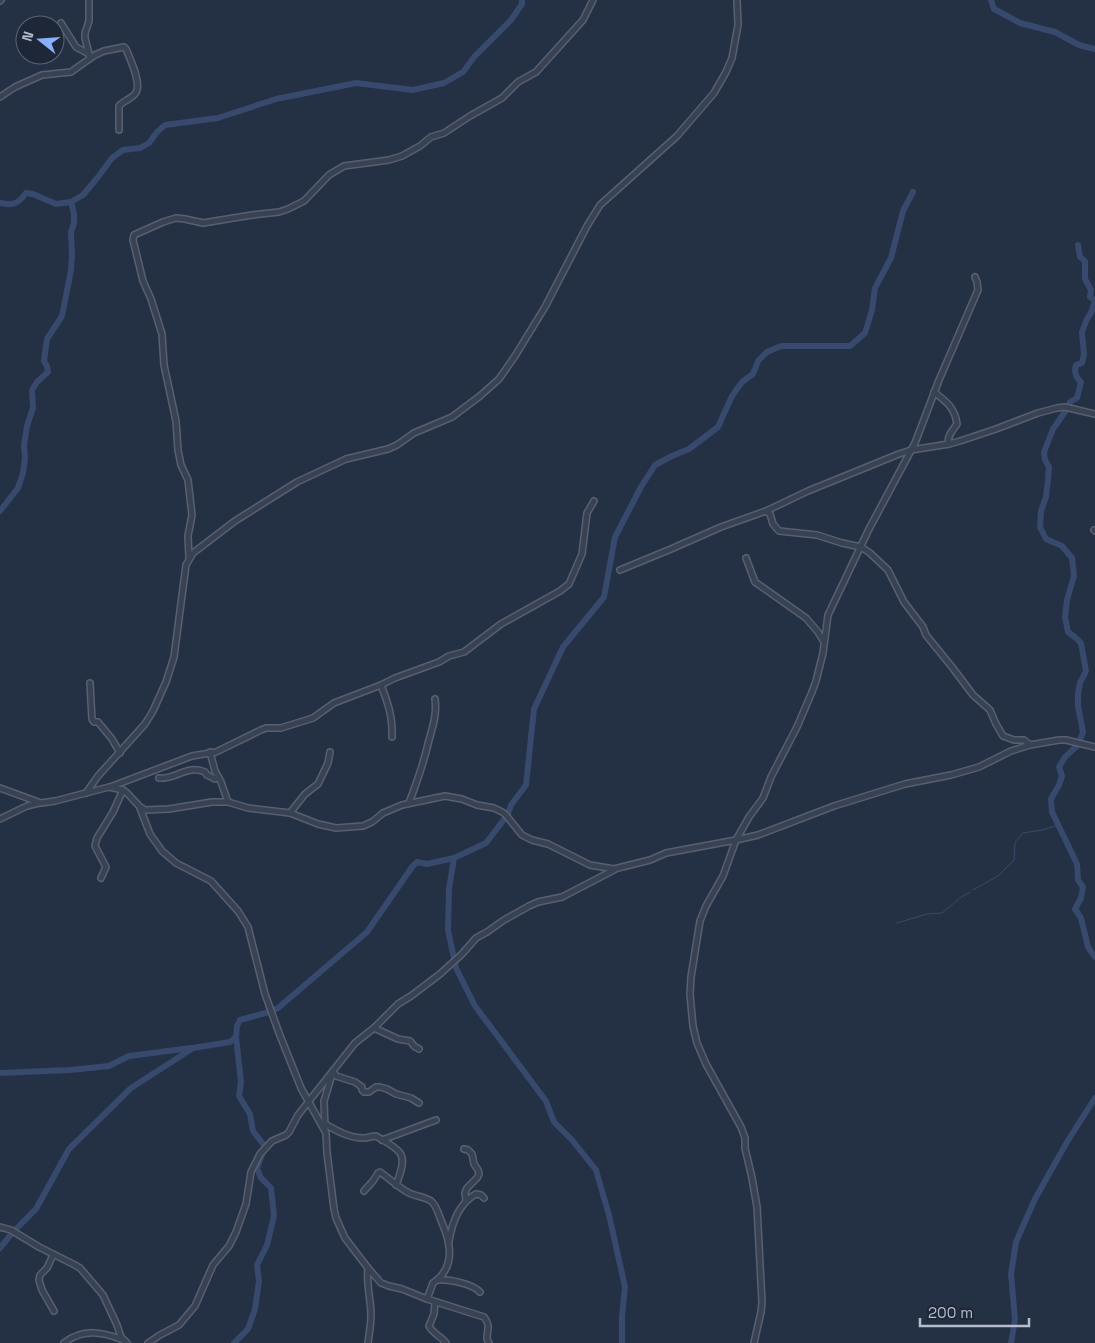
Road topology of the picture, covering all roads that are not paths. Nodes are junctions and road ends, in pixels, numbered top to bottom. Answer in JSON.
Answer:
{"nodes":[{"id":1,"x":89,"y":0,"type":"edge"},
{"id":2,"x":593,"y":0,"type":"edge"},
{"id":3,"x":737,"y":0,"type":"edge"},
{"id":4,"x":65,"y":30,"type":"edge"},
{"id":5,"x":89,"y":56,"type":"junction"},
{"id":6,"x":0,"y":97,"type":"edge"},
{"id":7,"x":119,"y":130,"type":"dead end"},
{"id":8,"x":975,"y":277,"type":"dead end"},
{"id":9,"x":934,"y":392,"type":"junction"},
{"id":10,"x":1095,"y":414,"type":"edge"},
{"id":11,"x":949,"y":444,"type":"junction"},
{"id":12,"x":911,"y":450,"type":"junction"},
{"id":13,"x":594,"y":501,"type":"dead end"},
{"id":14,"x":766,"y":511,"type":"junction"},
{"id":15,"x":861,"y":547,"type":"junction"},
{"id":16,"x":189,"y":558,"type":"junction"},
{"id":17,"x":746,"y":558,"type":"dead end"},
{"id":18,"x":620,"y":570,"type":"dead end"},
{"id":19,"x":824,"y":642,"type":"junction"},
{"id":20,"x":90,"y":683,"type":"dead end"},
{"id":21,"x":381,"y":685,"type":"junction"},
{"id":22,"x":434,"y":699,"type":"dead end"},
{"id":23,"x":392,"y":738,"type":"dead end"},
{"id":24,"x":1030,"y":745,"type":"junction"},
{"id":25,"x":1095,"y":747,"type":"edge"},
{"id":26,"x":210,"y":752,"type":"junction"},
{"id":27,"x":330,"y":752,"type":"dead end"},
{"id":28,"x":120,"y":753,"type":"junction"},
{"id":29,"x":173,"y":763,"type":"junction"},
{"id":30,"x":176,"y":774,"type":"junction"},
{"id":31,"x":218,"y":777,"type":"junction"},
{"id":32,"x":159,"y":778,"type":"dead end"},
{"id":33,"x":109,"y":787,"type":"junction"},
{"id":34,"x":0,"y":788,"type":"edge"},
{"id":35,"x":123,"y":790,"type":"junction"},
{"id":36,"x":86,"y":793,"type":"junction"},
{"id":37,"x":228,"y":802,"type":"junction"},
{"id":38,"x":41,"y":803,"type":"junction"},
{"id":39,"x":409,"y":803,"type":"junction"},
{"id":40,"x":140,"y":808,"type":"junction"},
{"id":41,"x":290,"y":813,"type":"junction"},
{"id":42,"x":0,"y":819,"type":"edge"},
{"id":43,"x":736,"y":840,"type":"junction"},
{"id":44,"x":614,"y":869,"type":"junction"},
{"id":45,"x":101,"y":878,"type":"dead end"},
{"id":46,"x":374,"y":1028,"type":"junction"},
{"id":47,"x":420,"y":1049,"type":"dead end"},
{"id":48,"x":334,"y":1072,"type":"junction"},
{"id":49,"x":308,"y":1101,"type":"junction"},
{"id":50,"x":419,"y":1103,"type":"dead end"},
{"id":51,"x":436,"y":1120,"type":"dead end"},
{"id":52,"x":325,"y":1124,"type":"junction"},
{"id":53,"x":326,"y":1133,"type":"junction"},
{"id":54,"x":382,"y":1140,"type":"junction"},
{"id":55,"x":464,"y":1149,"type":"dead end"},
{"id":56,"x":396,"y":1185,"type":"junction"},
{"id":57,"x":364,"y":1191,"type":"dead end"},
{"id":58,"x":484,"y":1198,"type":"dead end"},
{"id":59,"x":466,"y":1201,"type":"junction"},
{"id":60,"x":0,"y":1227,"type":"edge"},
{"id":61,"x":449,"y":1244,"type":"junction"},
{"id":62,"x":53,"y":1255,"type":"junction"},
{"id":63,"x":368,"y":1268,"type":"junction"},
{"id":64,"x":437,"y":1280,"type":"junction"},
{"id":65,"x":480,"y":1292,"type":"dead end"},
{"id":66,"x":427,"y":1299,"type":"junction"},
{"id":67,"x":435,"y":1302,"type":"junction"},
{"id":68,"x":54,"y":1311,"type":"dead end"},
{"id":69,"x":123,"y":1342,"type":"edge"},
{"id":70,"x":486,"y":1342,"type":"edge"},
{"id":71,"x":64,"y":1343,"type":"edge"},
{"id":72,"x":148,"y":1343,"type":"edge"},
{"id":73,"x":368,"y":1343,"type":"edge"},
{"id":74,"x":446,"y":1343,"type":"edge"},
{"id":75,"x":754,"y":1343,"type":"edge"}],
"edges":[{"from":1,"to":5,"type":"street"},
{"from":2,"to":16,"type":"street"},
{"from":3,"to":16,"type":"street"},
{"from":4,"to":5,"type":"street"},
{"from":5,"to":6,"type":"street"},
{"from":5,"to":7,"type":"street"},
{"from":8,"to":9,"type":"street"},
{"from":9,"to":11,"type":"street"},
{"from":9,"to":12,"type":"street"},
{"from":10,"to":11,"type":"street"},
{"from":11,"to":12,"type":"street"},
{"from":12,"to":14,"type":"street"},
{"from":12,"to":15,"type":"street"},
{"from":13,"to":21,"type":"street"},
{"from":14,"to":15,"type":"street"},
{"from":14,"to":18,"type":"street"},
{"from":15,"to":19,"type":"street"},
{"from":15,"to":24,"type":"street"},
{"from":16,"to":28,"type":"street"},
{"from":17,"to":19,"type":"street"},
{"from":19,"to":43,"type":"street"},
{"from":20,"to":28,"type":"street"},
{"from":21,"to":23,"type":"street"},
{"from":21,"to":26,"type":"street"},
{"from":22,"to":39,"type":"street"},
{"from":24,"to":25,"type":"street"},
{"from":24,"to":43,"type":"street"},
{"from":26,"to":29,"type":"street"},
{"from":26,"to":31,"type":"street"},
{"from":27,"to":41,"type":"street"},
{"from":28,"to":36,"type":"street"},
{"from":29,"to":30,"type":"street"},
{"from":29,"to":33,"type":"street"},
{"from":30,"to":31,"type":"street"},
{"from":30,"to":32,"type":"street"},
{"from":31,"to":37,"type":"street"},
{"from":33,"to":35,"type":"street"},
{"from":33,"to":36,"type":"street"},
{"from":34,"to":38,"type":"street"},
{"from":35,"to":40,"type":"street"},
{"from":35,"to":45,"type":"street"},
{"from":36,"to":38,"type":"street"},
{"from":37,"to":40,"type":"street"},
{"from":37,"to":41,"type":"street"},
{"from":38,"to":42,"type":"street"},
{"from":39,"to":41,"type":"street"},
{"from":39,"to":44,"type":"street"},
{"from":40,"to":49,"type":"street"},
{"from":43,"to":44,"type":"street"},
{"from":43,"to":75,"type":"street"},
{"from":44,"to":46,"type":"street"},
{"from":46,"to":47,"type":"street"},
{"from":46,"to":48,"type":"street"},
{"from":48,"to":49,"type":"street"},
{"from":48,"to":50,"type":"street"},
{"from":48,"to":52,"type":"street"},
{"from":49,"to":53,"type":"street"},
{"from":49,"to":72,"type":"street"},
{"from":51,"to":54,"type":"street"},
{"from":52,"to":53,"type":"street"},
{"from":52,"to":54,"type":"street"},
{"from":53,"to":63,"type":"street"},
{"from":54,"to":56,"type":"street"},
{"from":55,"to":59,"type":"street"},
{"from":56,"to":57,"type":"street"},
{"from":56,"to":61,"type":"street"},
{"from":58,"to":59,"type":"street"},
{"from":59,"to":61,"type":"street"},
{"from":60,"to":62,"type":"street"},
{"from":61,"to":64,"type":"street"},
{"from":62,"to":68,"type":"street"},
{"from":62,"to":69,"type":"street"},
{"from":63,"to":66,"type":"street"},
{"from":63,"to":73,"type":"street"},
{"from":64,"to":65,"type":"street"},
{"from":64,"to":66,"type":"street"},
{"from":66,"to":67,"type":"street"},
{"from":67,"to":70,"type":"street"},
{"from":67,"to":74,"type":"street"},
{"from":69,"to":71,"type":"street"}]}
